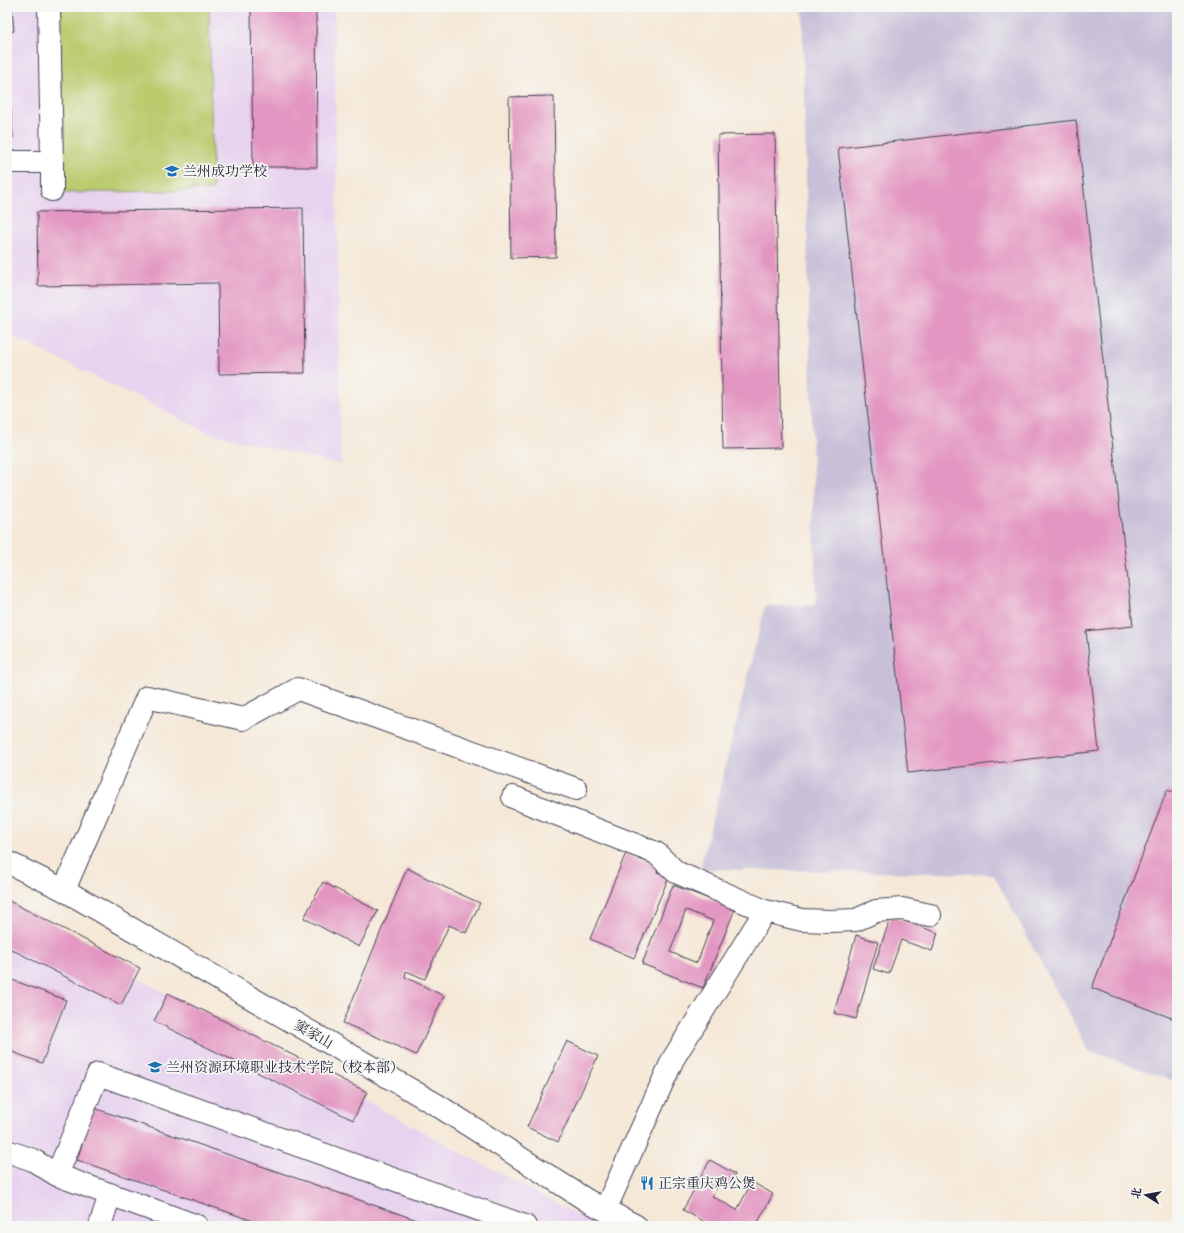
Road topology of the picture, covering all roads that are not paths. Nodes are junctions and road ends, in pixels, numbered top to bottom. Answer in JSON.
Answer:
{"nodes":[{"id":1,"x":49,"y":7,"type":"edge"},
{"id":2,"x":7,"y":162,"type":"edge"},
{"id":3,"x":52,"y":162,"type":"junction"},
{"id":4,"x":52,"y":190,"type":"dead end"},
{"id":5,"x":576,"y":789,"type":"dead end"},
{"id":6,"x":513,"y":797,"type":"dead end"},
{"id":7,"x":7,"y":862,"type":"edge"},
{"id":8,"x":64,"y":890,"type":"junction"},
{"id":9,"x":765,"y":911,"type":"junction"},
{"id":10,"x":930,"y":915,"type":"dead end"},
{"id":11,"x":7,"y":1151,"type":"edge"},
{"id":12,"x":57,"y":1175,"type":"junction"},
{"id":13,"x":110,"y":1194,"type":"junction"},
{"id":14,"x":605,"y":1210,"type":"junction"},
{"id":15,"x":100,"y":1226,"type":"edge"},
{"id":16,"x":197,"y":1226,"type":"edge"},
{"id":17,"x":525,"y":1226,"type":"edge"},
{"id":18,"x":636,"y":1226,"type":"edge"}],
"edges":[{"from":1,"to":3,"type":"street"},
{"from":2,"to":3,"type":"street"},
{"from":3,"to":4,"type":"street"},
{"from":5,"to":8,"type":"street"},
{"from":6,"to":9,"type":"street"},
{"from":7,"to":8,"type":"street","name":"窦家山"},
{"from":8,"to":14,"type":"street","name":"窦家山"},
{"from":9,"to":10,"type":"street"},
{"from":9,"to":14,"type":"street"},
{"from":11,"to":12,"type":"street"},
{"from":12,"to":13,"type":"street"},
{"from":12,"to":17,"type":"street"},
{"from":13,"to":15,"type":"street"},
{"from":13,"to":16,"type":"street"},
{"from":14,"to":18,"type":"street","name":"窦家山"}]}
